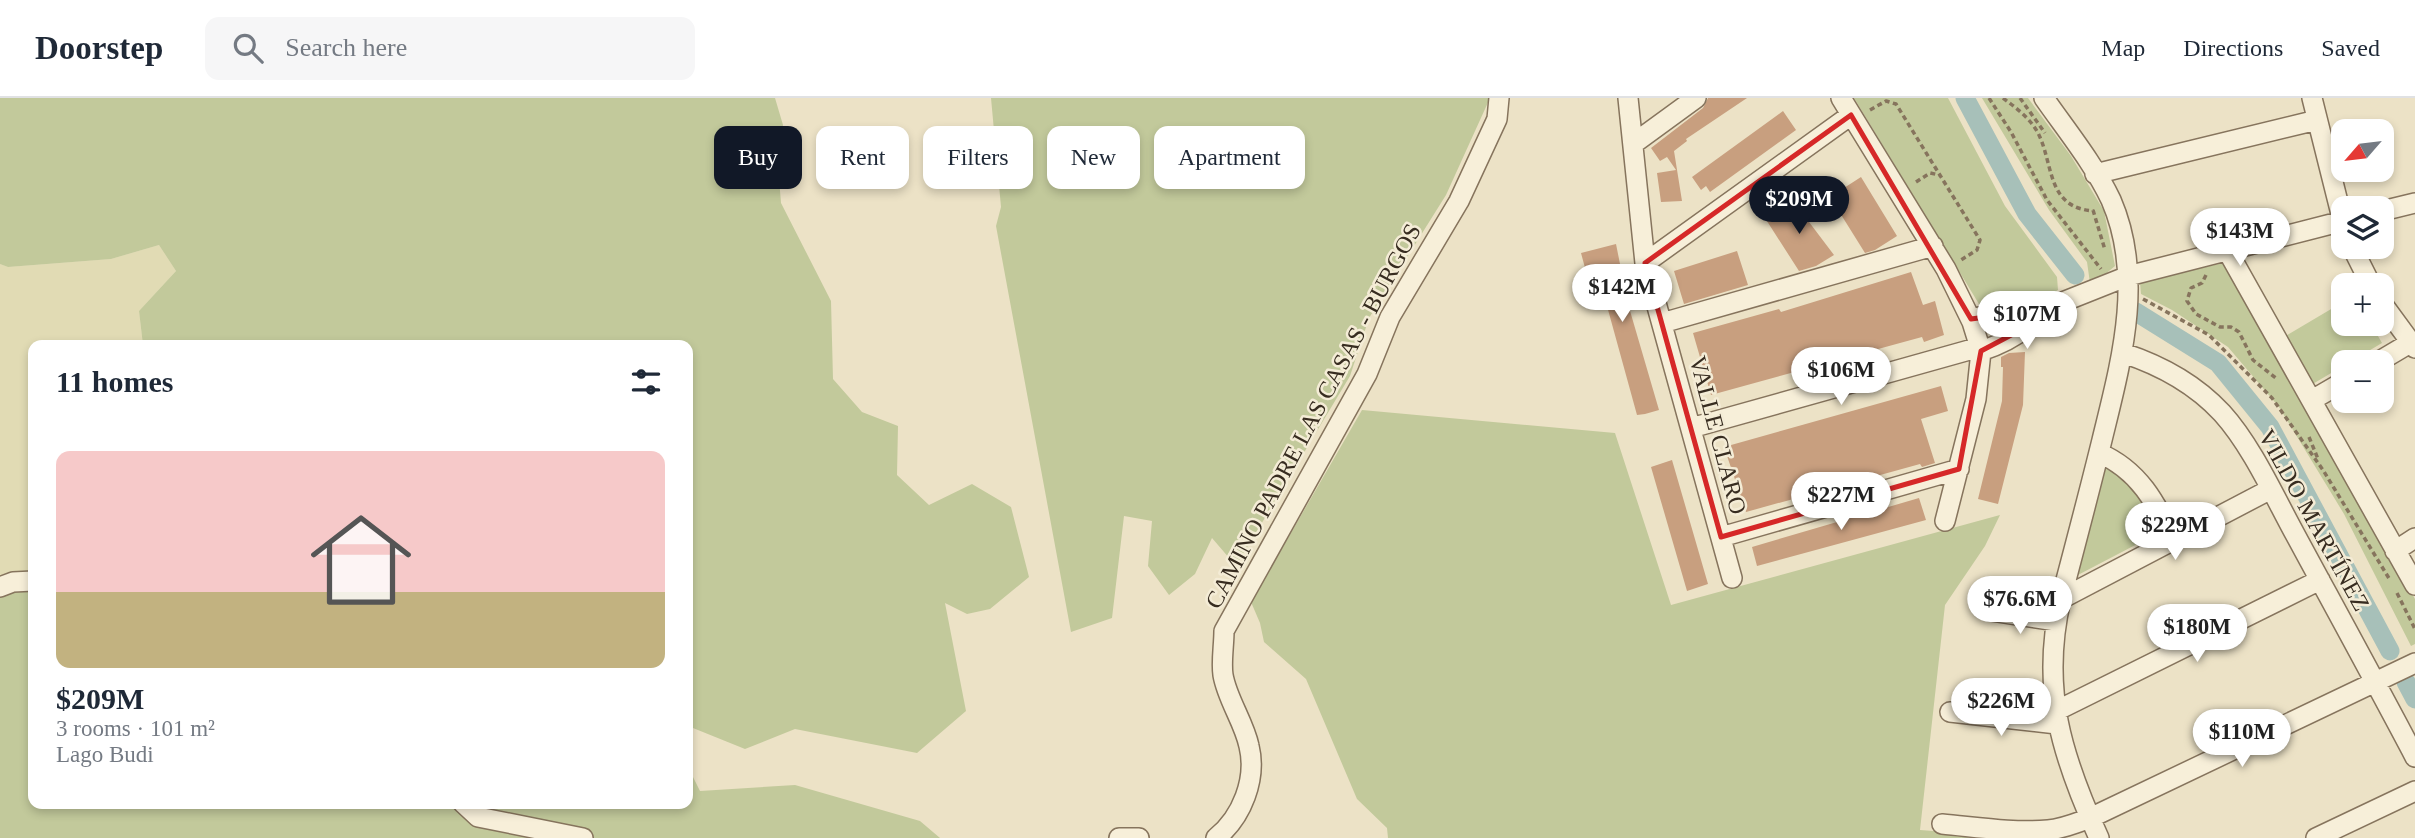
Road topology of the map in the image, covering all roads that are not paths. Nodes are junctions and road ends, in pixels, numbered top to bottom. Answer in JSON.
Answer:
{"nodes":[{"id":1,"x":1499,"y":98,"type":"edge"},
{"id":2,"x":1628,"y":98,"type":"edge"},
{"id":3,"x":1696,"y":98,"type":"edge"},
{"id":4,"x":2044,"y":98,"type":"edge"},
{"id":5,"x":2312,"y":98,"type":"edge"},
{"id":6,"x":1854,"y":108,"type":"edge"},
{"id":7,"x":2317,"y":120,"type":"junction"},
{"id":8,"x":1633,"y":144,"type":"junction"},
{"id":9,"x":2095,"y":174,"type":"junction"},
{"id":10,"x":2336,"y":196,"type":"edge"},
{"id":11,"x":2415,"y":203,"type":"edge"},
{"id":12,"x":2394,"y":208,"type":"edge"},
{"id":13,"x":2331,"y":225,"type":"edge"},
{"id":14,"x":1933,"y":246,"type":"junction"},
{"id":15,"x":2227,"y":250,"type":"junction"},
{"id":16,"x":1646,"y":263,"type":"junction"},
{"id":17,"x":2120,"y":283,"type":"junction"},
{"id":18,"x":2045,"y":309,"type":"junction"},
{"id":19,"x":1971,"y":319,"type":"junction"},
{"id":20,"x":2394,"y":320,"type":"edge"},
{"id":21,"x":1662,"y":323,"type":"junction"},
{"id":22,"x":2413,"y":346,"type":"edge"},
{"id":23,"x":1980,"y":349,"type":"junction"},
{"id":24,"x":2123,"y":353,"type":"junction"},
{"id":25,"x":2394,"y":355,"type":"edge"},
{"id":26,"x":2331,"y":389,"type":"edge"},
{"id":27,"x":2312,"y":401,"type":"junction"},
{"id":28,"x":1691,"y":428,"type":"junction"},
{"id":29,"x":2099,"y":453,"type":"junction"},
{"id":30,"x":1959,"y":469,"type":"junction"},
{"id":31,"x":2271,"y":489,"type":"junction"},
{"id":32,"x":1945,"y":521,"type":"dead end"},
{"id":33,"x":1721,"y":537,"type":"junction"},
{"id":34,"x":2415,"y":538,"type":"edge"},
{"id":35,"x":2174,"y":540,"type":"junction"},
{"id":36,"x":2395,"y":551,"type":"junction"},
{"id":37,"x":1732,"y":578,"type":"dead end"},
{"id":38,"x":2320,"y":580,"type":"junction"},
{"id":39,"x":28,"y":581,"type":"edge"},
{"id":40,"x":2415,"y":585,"type":"edge"},
{"id":41,"x":0,"y":587,"type":"edge"},
{"id":42,"x":2061,"y":599,"type":"junction"},
{"id":43,"x":1991,"y":611,"type":"dead end"},
{"id":44,"x":2056,"y":621,"type":"junction"},
{"id":45,"x":2415,"y":663,"type":"edge"},
{"id":46,"x":2376,"y":682,"type":"junction"},
{"id":47,"x":1950,"y":712,"type":"dead end"},
{"id":48,"x":2056,"y":718,"type":"junction"},
{"id":49,"x":2415,"y":757,"type":"edge"},
{"id":50,"x":2415,"y":791,"type":"edge"},
{"id":51,"x":469,"y":809,"type":"edge"},
{"id":52,"x":2090,"y":818,"type":"junction"},
{"id":53,"x":1942,"y":824,"type":"dead end"},
{"id":54,"x":583,"y":838,"type":"edge"},
{"id":55,"x":1119,"y":838,"type":"edge"},
{"id":56,"x":1139,"y":838,"type":"edge"},
{"id":57,"x":1216,"y":838,"type":"edge"},
{"id":58,"x":2099,"y":838,"type":"edge"},
{"id":59,"x":2316,"y":838,"type":"edge"}],
"edges":[{"from":1,"to":57,"type":"street","name":"CAMINO PADRE LAS CASAS - BURGOS"},
{"from":2,"to":8,"type":"street","name":"VALLE CLARO"},
{"from":3,"to":8,"type":"street"},
{"from":4,"to":9,"type":"street"},
{"from":5,"to":7,"type":"street"},
{"from":6,"to":14,"type":"street"},
{"from":6,"to":16,"type":"street"},
{"from":7,"to":9,"type":"street"},
{"from":7,"to":10,"type":"street"},
{"from":8,"to":16,"type":"street","name":"VALLE CLARO"},
{"from":9,"to":17,"type":"street"},
{"from":11,"to":12,"type":"street"},
{"from":13,"to":15,"type":"street"},
{"from":14,"to":19,"type":"street"},
{"from":14,"to":21,"type":"street"},
{"from":15,"to":17,"type":"street"},
{"from":15,"to":27,"type":"street"},
{"from":16,"to":21,"type":"street","name":"VALLE CLARO"},
{"from":17,"to":18,"type":"street"},
{"from":17,"to":24,"type":"street"},
{"from":18,"to":19,"type":"street"},
{"from":18,"to":23,"type":"street"},
{"from":19,"to":23,"type":"street"},
{"from":20,"to":22,"type":"street"},
{"from":21,"to":28,"type":"street","name":"VALLE CLARO"},
{"from":22,"to":25,"type":"street"},
{"from":23,"to":28,"type":"street"},
{"from":23,"to":30,"type":"street"},
{"from":24,"to":29,"type":"street"},
{"from":24,"to":31,"type":"street","name":"VILDO MARTÍNEZ"},
{"from":26,"to":27,"type":"street"},
{"from":27,"to":36,"type":"street"},
{"from":28,"to":33,"type":"street","name":"VALLE CLARO"},
{"from":29,"to":35,"type":"street"},
{"from":29,"to":42,"type":"street"},
{"from":30,"to":32,"type":"street"},
{"from":30,"to":33,"type":"street"},
{"from":31,"to":35,"type":"street"},
{"from":31,"to":38,"type":"street","name":"VILDO MARTÍNEZ"},
{"from":33,"to":37,"type":"street","name":"VALLE CLARO"},
{"from":34,"to":36,"type":"street"},
{"from":35,"to":42,"type":"street"},
{"from":36,"to":40,"type":"street"},
{"from":38,"to":46,"type":"street","name":"VILDO MARTÍNEZ"},
{"from":38,"to":48,"type":"street"},
{"from":39,"to":41,"type":"street"},
{"from":42,"to":44,"type":"street"},
{"from":43,"to":44,"type":"street"},
{"from":44,"to":48,"type":"street"},
{"from":45,"to":46,"type":"street"},
{"from":46,"to":49,"type":"street","name":"VILDO MARTÍNEZ"},
{"from":46,"to":52,"type":"street"},
{"from":47,"to":48,"type":"street"},
{"from":48,"to":52,"type":"street"},
{"from":50,"to":59,"type":"street"},
{"from":51,"to":54,"type":"street"},
{"from":52,"to":53,"type":"street"},
{"from":52,"to":58,"type":"street"},
{"from":55,"to":56,"type":"street"}]}
